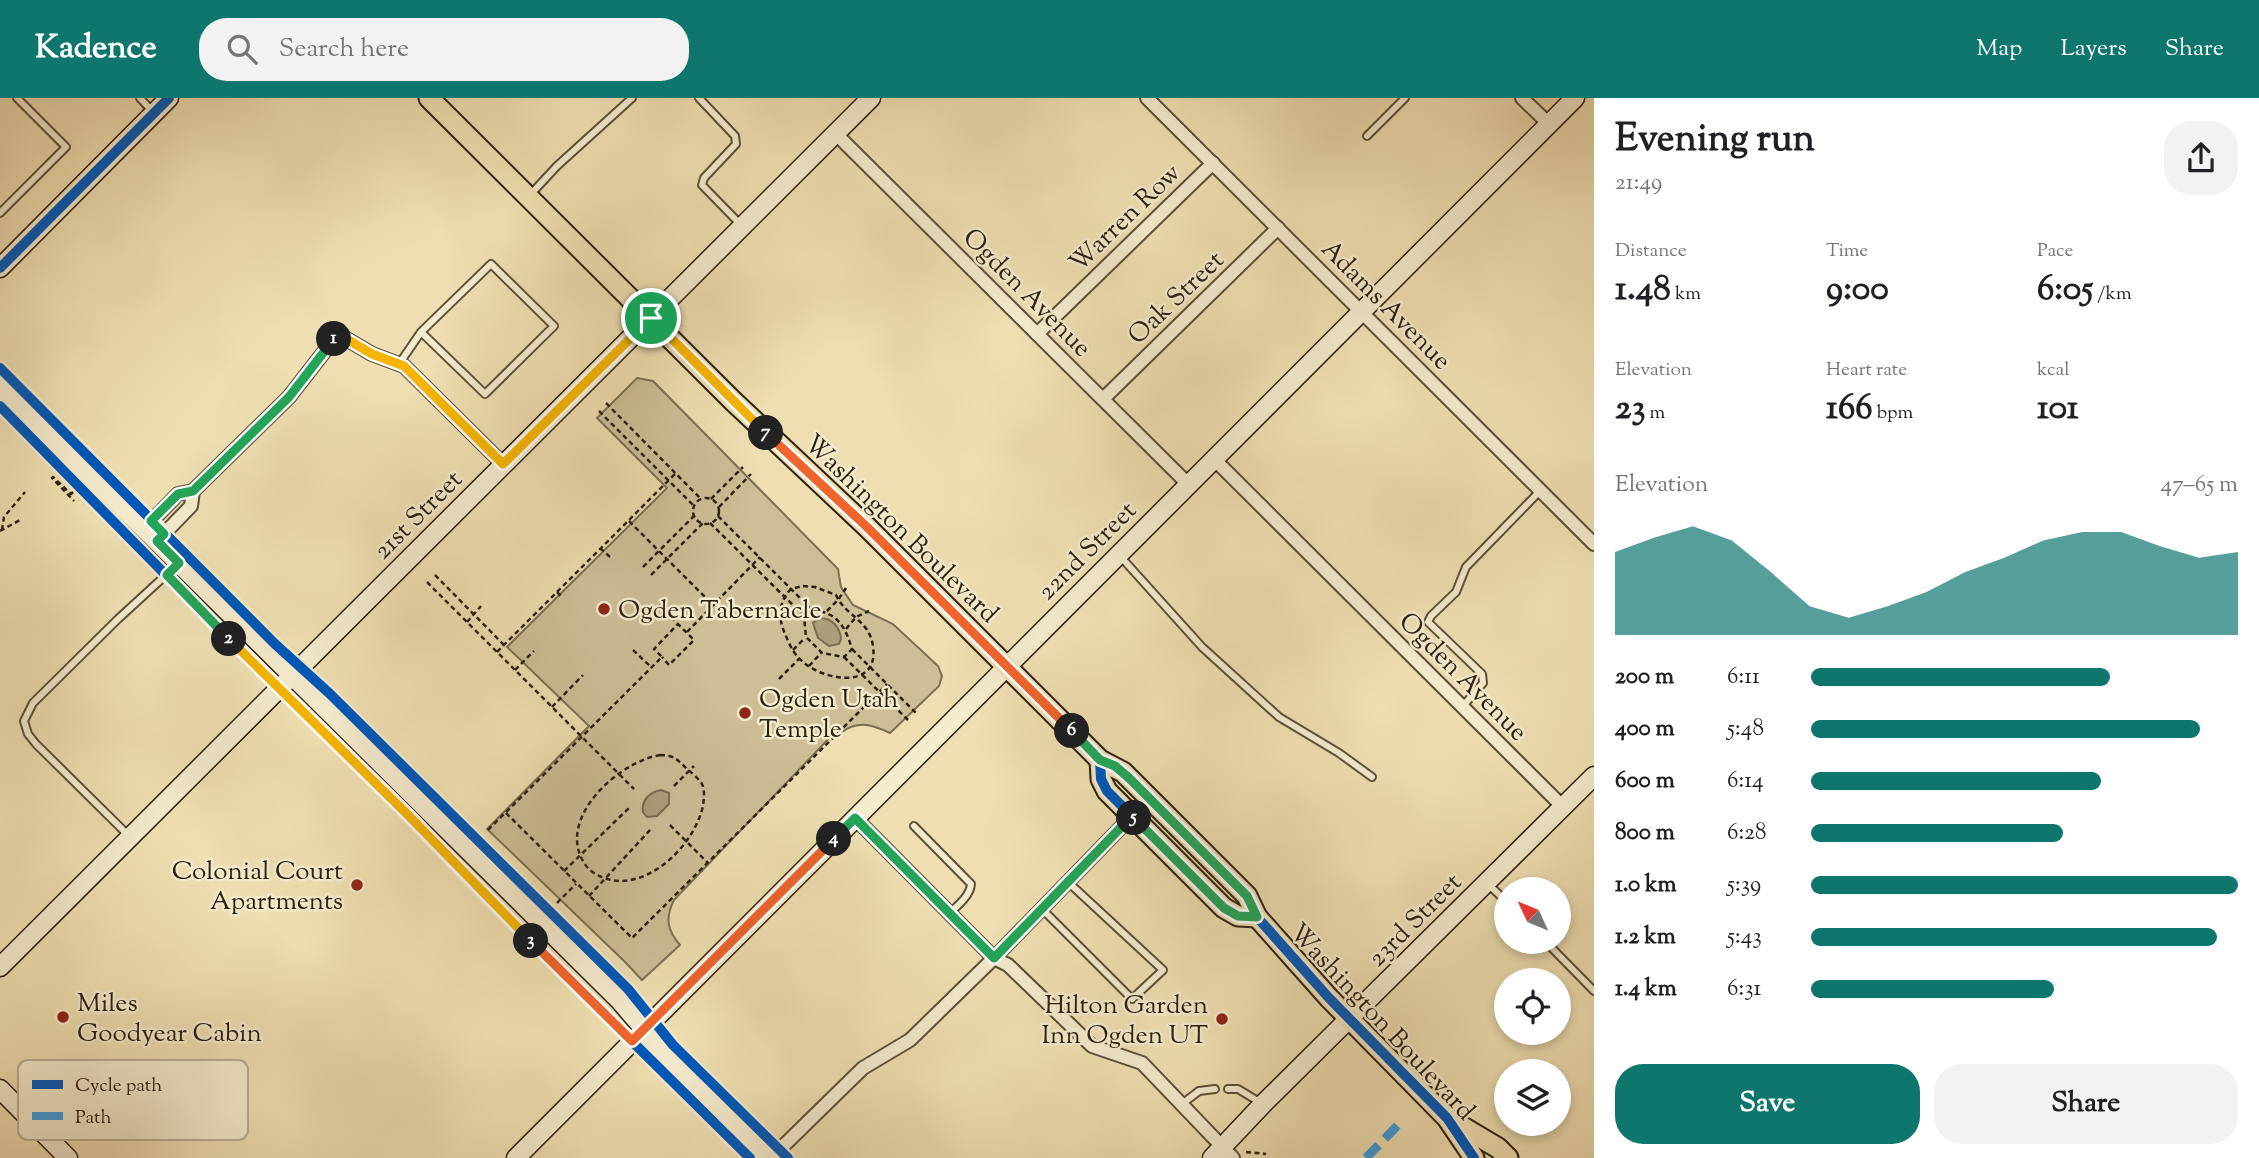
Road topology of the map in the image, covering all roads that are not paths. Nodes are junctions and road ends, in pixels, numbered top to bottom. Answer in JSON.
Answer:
{"nodes":[{"id":1,"x":18,"y":98,"type":"edge"},
{"id":2,"x":140,"y":98,"type":"edge"},
{"id":3,"x":169,"y":98,"type":"edge"},
{"id":4,"x":429,"y":98,"type":"edge"},
{"id":5,"x":632,"y":98,"type":"edge"},
{"id":6,"x":699,"y":98,"type":"edge"},
{"id":7,"x":1147,"y":98,"type":"edge"},
{"id":8,"x":1405,"y":98,"type":"edge"},
{"id":9,"x":1522,"y":98,"type":"edge"},
{"id":10,"x":1575,"y":98,"type":"edge"},
{"id":11,"x":861,"y":101,"type":"edge"},
{"id":12,"x":154,"y":113,"type":"junction"},
{"id":13,"x":1549,"y":124,"type":"junction"},
{"id":14,"x":835,"y":133,"type":"junction"},
{"id":15,"x":1367,"y":136,"type":"dead end"},
{"id":16,"x":1213,"y":163,"type":"junction"},
{"id":17,"x":528,"y":197,"type":"junction"},
{"id":18,"x":0,"y":213,"type":"edge"},
{"id":19,"x":743,"y":226,"type":"junction"},
{"id":20,"x":1278,"y":228,"type":"junction"},
{"id":21,"x":0,"y":268,"type":"edge"},
{"id":22,"x":1362,"y":311,"type":"junction"},
{"id":23,"x":651,"y":318,"type":"junction"},
{"id":24,"x":421,"y":332,"type":"junction"},
{"id":25,"x":1037,"y":334,"type":"junction"},
{"id":26,"x":399,"y":364,"type":"junction"},
{"id":27,"x":0,"y":386,"type":"edge"},
{"id":28,"x":1103,"y":399,"type":"junction"},
{"id":29,"x":1214,"y":458,"type":"junction"},
{"id":30,"x":503,"y":464,"type":"junction"},
{"id":31,"x":1188,"y":484,"type":"junction"},
{"id":32,"x":1540,"y":490,"type":"junction"},
{"id":33,"x":150,"y":535,"type":"junction"},
{"id":34,"x":1594,"y":543,"type":"edge"},
{"id":35,"x":1119,"y":554,"type":"junction"},
{"id":36,"x":179,"y":563,"type":"junction"},
{"id":37,"x":1007,"y":666,"type":"junction"},
{"id":38,"x":292,"y":676,"type":"junction"},
{"id":39,"x":1462,"y":706,"type":"junction"},
{"id":40,"x":1100,"y":760,"type":"junction"},
{"id":41,"x":1594,"y":776,"type":"edge"},
{"id":42,"x":1372,"y":777,"type":"dead end"},
{"id":43,"x":1563,"y":807,"type":"junction"},
{"id":44,"x":1132,"y":816,"type":"junction"},
{"id":45,"x":855,"y":818,"type":"junction"},
{"id":46,"x":914,"y":826,"type":"dead end"},
{"id":47,"x":130,"y":837,"type":"junction"},
{"id":48,"x":1069,"y":882,"type":"junction"},
{"id":49,"x":1487,"y":883,"type":"junction"},
{"id":50,"x":1494,"y":890,"type":"edge"},
{"id":51,"x":1042,"y":909,"type":"junction"},
{"id":52,"x":950,"y":914,"type":"junction"},
{"id":53,"x":1257,"y":917,"type":"junction"},
{"id":54,"x":1558,"y":954,"type":"edge"},
{"id":55,"x":994,"y":958,"type":"junction"},
{"id":56,"x":0,"y":967,"type":"edge"},
{"id":57,"x":1594,"y":991,"type":"edge"},
{"id":58,"x":1351,"y":1018,"type":"junction"},
{"id":59,"x":644,"y":1030,"type":"junction"},
{"id":60,"x":0,"y":1089,"type":"edge"},
{"id":61,"x":1215,"y":1089,"type":"dead end"},
{"id":62,"x":1228,"y":1089,"type":"dead end"},
{"id":63,"x":1182,"y":1104,"type":"junction"},
{"id":64,"x":1263,"y":1104,"type":"junction"},
{"id":65,"x":18,"y":1107,"type":"edge"},
{"id":66,"x":1447,"y":1118,"type":"junction"},
{"id":67,"x":50,"y":1140,"type":"edge"},
{"id":68,"x":1222,"y":1154,"type":"edge"},
{"id":69,"x":68,"y":1158,"type":"edge"},
{"id":70,"x":516,"y":1158,"type":"edge"},
{"id":71,"x":770,"y":1158,"type":"edge"},
{"id":72,"x":1474,"y":1158,"type":"edge"},
{"id":73,"x":1508,"y":1158,"type":"edge"}],
"edges":[{"from":1,"to":18,"type":"lane"},
{"from":2,"to":12,"type":"lane"},
{"from":3,"to":12,"type":"street"},
{"from":4,"to":17,"type":"main road","name":"Washington Boulevard"},
{"from":5,"to":17,"type":"lane"},
{"from":6,"to":19,"type":"lane"},
{"from":7,"to":16,"type":"street","name":"Adams Avenue"},
{"from":8,"to":15,"type":"lane"},
{"from":9,"to":13,"type":"street"},
{"from":10,"to":13,"type":"street","name":"22nd Street"},
{"from":11,"to":14,"type":"street","name":"21st Street"},
{"from":12,"to":21,"type":"street"},
{"from":13,"to":22,"type":"street","name":"22nd Street"},
{"from":14,"to":19,"type":"street","name":"21st Street"},
{"from":14,"to":25,"type":"street","name":"Ogden Avenue"},
{"from":16,"to":20,"type":"street","name":"Adams Avenue"},
{"from":16,"to":25,"type":"street","name":"Warren Row"},
{"from":17,"to":23,"type":"main road","name":"Washington Boulevard"},
{"from":19,"to":23,"type":"street","name":"21st Street"},
{"from":20,"to":22,"type":"street","name":"Adams Avenue"},
{"from":20,"to":28,"type":"street","name":"Oak Street"},
{"from":22,"to":29,"type":"street","name":"22nd Street"},
{"from":22,"to":32,"type":"street","name":"Adams Avenue"},
{"from":23,"to":30,"type":"street","name":"21st Street"},
{"from":23,"to":37,"type":"main road","name":"Washington Boulevard"},
{"from":24,"to":24,"type":"lane"},
{"from":24,"to":26,"type":"lane"},
{"from":25,"to":28,"type":"street","name":"Ogden Avenue"},
{"from":26,"to":30,"type":"street"},
{"from":26,"to":33,"type":"street"},
{"from":27,"to":33,"type":"street"},
{"from":28,"to":31,"type":"street","name":"Ogden Avenue"},
{"from":29,"to":31,"type":"street","name":"22nd Street"},
{"from":29,"to":39,"type":"street","name":"Ogden Avenue"},
{"from":30,"to":38,"type":"street","name":"21st Street"},
{"from":31,"to":35,"type":"street","name":"22nd Street"},
{"from":32,"to":34,"type":"street","name":"Adams Avenue"},
{"from":32,"to":39,"type":"lane"},
{"from":33,"to":36,"type":"street"},
{"from":35,"to":37,"type":"street","name":"22nd Street"},
{"from":35,"to":42,"type":"lane"},
{"from":36,"to":38,"type":"street"},
{"from":36,"to":47,"type":"lane"},
{"from":37,"to":40,"type":"main road","name":"Washington Boulevard"},
{"from":37,"to":45,"type":"street","name":"22nd Street"},
{"from":38,"to":47,"type":"street","name":"21st Street"},
{"from":38,"to":59,"type":"street"},
{"from":39,"to":43,"type":"street","name":"Ogden Avenue"},
{"from":40,"to":44,"type":"main road","name":"Washington Boulevard"},
{"from":40,"to":53,"type":"main road","name":"Washington Boulevard"},
{"from":41,"to":43,"type":"street","name":"23rd Street"},
{"from":43,"to":49,"type":"street","name":"23rd Street"},
{"from":44,"to":48,"type":"street"},
{"from":44,"to":53,"type":"main road","name":"Washington Boulevard"},
{"from":45,"to":52,"type":"street"},
{"from":45,"to":59,"type":"street","name":"22nd Street"},
{"from":46,"to":52,"type":"lane"},
{"from":47,"to":56,"type":"street","name":"21st Street"},
{"from":48,"to":51,"type":"street"},
{"from":48,"to":51,"type":"lane"},
{"from":49,"to":50,"type":"lane"},
{"from":49,"to":58,"type":"street","name":"23rd Street"},
{"from":51,"to":55,"type":"street"},
{"from":52,"to":55,"type":"street"},
{"from":53,"to":58,"type":"main road","name":"Washington Boulevard"},
{"from":54,"to":57,"type":"lane"},
{"from":55,"to":63,"type":"street"},
{"from":55,"to":71,"type":"street"},
{"from":58,"to":64,"type":"street","name":"23rd Street"},
{"from":58,"to":66,"type":"main road","name":"Washington Boulevard"},
{"from":59,"to":70,"type":"street","name":"22nd Street"},
{"from":59,"to":71,"type":"street"},
{"from":60,"to":65,"type":"street"},
{"from":61,"to":63,"type":"lane"},
{"from":62,"to":64,"type":"lane"},
{"from":63,"to":68,"type":"street"},
{"from":64,"to":68,"type":"street","name":"23rd Street"},
{"from":66,"to":72,"type":"main road","name":"Washington Boulevard"},
{"from":66,"to":73,"type":"main road","name":"Washington Boulevard"},
{"from":67,"to":69,"type":"street"}]}
